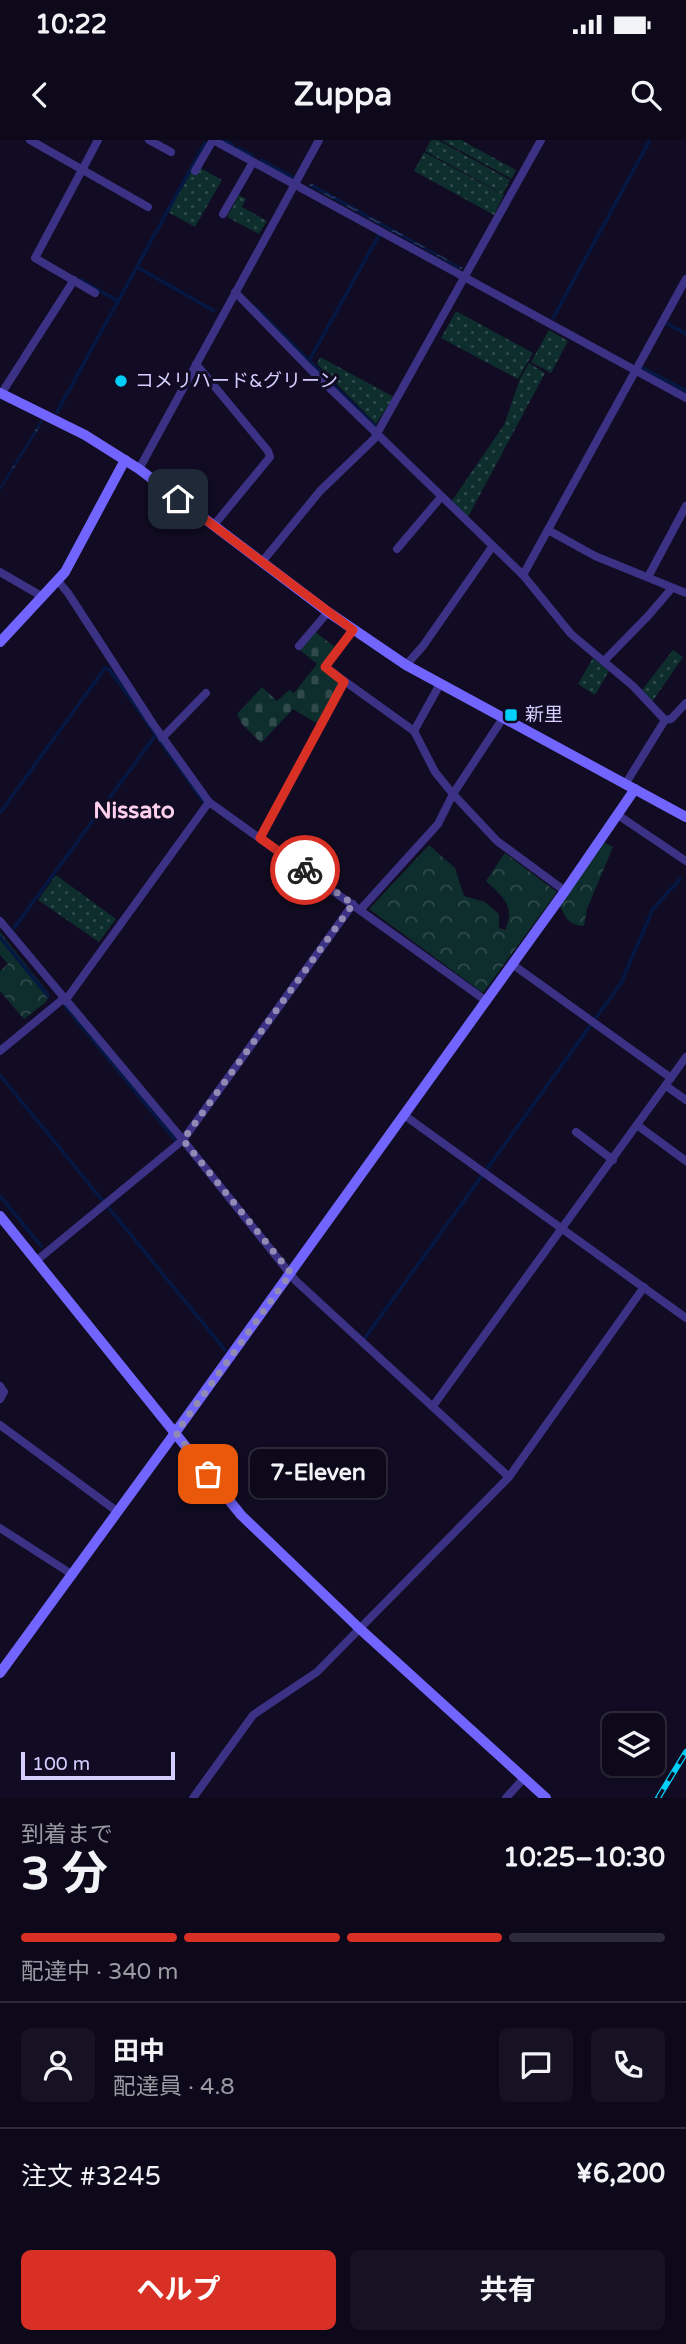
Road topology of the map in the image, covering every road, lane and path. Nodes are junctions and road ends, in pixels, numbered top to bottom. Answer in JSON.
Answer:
{"nodes":[{"id":1,"x":30,"y":140,"type":"edge"},
{"id":2,"x":99,"y":140,"type":"edge"},
{"id":3,"x":149,"y":140,"type":"edge"},
{"id":4,"x":213,"y":140,"type":"edge"},
{"id":5,"x":319,"y":140,"type":"edge"},
{"id":6,"x":541,"y":140,"type":"edge"},
{"id":7,"x":171,"y":152,"type":"dead end"},
{"id":8,"x":253,"y":162,"type":"junction"},
{"id":9,"x":82,"y":170,"type":"junction"},
{"id":10,"x":195,"y":171,"type":"dead end"},
{"id":11,"x":295,"y":185,"type":"junction"},
{"id":12,"x":148,"y":207,"type":"dead end"},
{"id":13,"x":223,"y":214,"type":"dead end"},
{"id":14,"x":465,"y":277,"type":"junction"},
{"id":15,"x":686,"y":279,"type":"edge"},
{"id":16,"x":74,"y":281,"type":"junction"},
{"id":17,"x":234,"y":292,"type":"junction"},
{"id":18,"x":95,"y":293,"type":"dead end"},
{"id":19,"x":196,"y":364,"type":"junction"},
{"id":20,"x":635,"y":370,"type":"junction"},
{"id":21,"x":0,"y":394,"type":"edge"},
{"id":22,"x":686,"y":398,"type":"edge"},
{"id":23,"x":377,"y":434,"type":"junction"},
{"id":24,"x":125,"y":460,"type":"junction"},
{"id":25,"x":139,"y":469,"type":"junction"},
{"id":26,"x":441,"y":497,"type":"junction"},
{"id":27,"x":686,"y":506,"type":"edge"},
{"id":28,"x":214,"y":525,"type":"junction"},
{"id":29,"x":548,"y":530,"type":"junction"},
{"id":30,"x":492,"y":547,"type":"junction"},
{"id":31,"x":397,"y":549,"type":"dead end"},
{"id":32,"x":262,"y":562,"type":"junction"},
{"id":33,"x":0,"y":572,"type":"edge"},
{"id":34,"x":523,"y":575,"type":"junction"},
{"id":35,"x":648,"y":577,"type":"junction"},
{"id":36,"x":58,"y":581,"type":"junction"},
{"id":37,"x":672,"y":588,"type":"junction"},
{"id":38,"x":686,"y":593,"type":"edge"},
{"id":39,"x":43,"y":597,"type":"junction"},
{"id":40,"x":328,"y":612,"type":"junction"},
{"id":41,"x":353,"y":630,"type":"junction"},
{"id":42,"x":0,"y":642,"type":"edge"},
{"id":43,"x":299,"y":646,"type":"dead end"},
{"id":44,"x":604,"y":661,"type":"junction"},
{"id":45,"x":406,"y":665,"type":"junction"},
{"id":46,"x":344,"y":682,"type":"junction"},
{"id":47,"x":440,"y":684,"type":"junction"},
{"id":48,"x":206,"y":693,"type":"dead end"},
{"id":49,"x":686,"y":703,"type":"edge"},
{"id":50,"x":503,"y":718,"type":"junction"},
{"id":51,"x":665,"y":720,"type":"junction"},
{"id":52,"x":414,"y":731,"type":"junction"},
{"id":53,"x":162,"y":738,"type":"junction"},
{"id":54,"x":631,"y":786,"type":"junction"},
{"id":55,"x":453,"y":794,"type":"junction"},
{"id":56,"x":209,"y":802,"type":"junction"},
{"id":57,"x":618,"y":815,"type":"junction"},
{"id":58,"x":686,"y":817,"type":"edge"},
{"id":59,"x":260,"y":838,"type":"junction"},
{"id":60,"x":686,"y":860,"type":"edge"},
{"id":61,"x":565,"y":891,"type":"junction"},
{"id":62,"x":357,"y":907,"type":"junction"},
{"id":63,"x":0,"y":921,"type":"edge"},
{"id":64,"x":512,"y":964,"type":"junction"},
{"id":65,"x":64,"y":1000,"type":"junction"},
{"id":66,"x":485,"y":1000,"type":"junction"},
{"id":67,"x":0,"y":1051,"type":"edge"},
{"id":68,"x":686,"y":1057,"type":"edge"},
{"id":69,"x":668,"y":1082,"type":"junction"},
{"id":70,"x":686,"y":1100,"type":"edge"},
{"id":71,"x":404,"y":1115,"type":"junction"},
{"id":72,"x":637,"y":1125,"type":"junction"},
{"id":73,"x":576,"y":1132,"type":"dead end"},
{"id":74,"x":183,"y":1140,"type":"junction"},
{"id":75,"x":613,"y":1160,"type":"junction"},
{"id":76,"x":686,"y":1161,"type":"edge"},
{"id":77,"x":0,"y":1216,"type":"edge"},
{"id":78,"x":562,"y":1228,"type":"junction"},
{"id":79,"x":36,"y":1261,"type":"junction"},
{"id":80,"x":291,"y":1273,"type":"junction"},
{"id":81,"x":644,"y":1287,"type":"junction"},
{"id":82,"x":686,"y":1318,"type":"edge"},
{"id":83,"x":0,"y":1386,"type":"edge"},
{"id":84,"x":0,"y":1399,"type":"edge"},
{"id":85,"x":433,"y":1406,"type":"junction"},
{"id":86,"x":0,"y":1425,"type":"edge"},
{"id":87,"x":176,"y":1433,"type":"junction"},
{"id":88,"x":509,"y":1476,"type":"junction"},
{"id":89,"x":118,"y":1512,"type":"junction"},
{"id":90,"x":0,"y":1528,"type":"edge"},
{"id":91,"x":73,"y":1575,"type":"junction"},
{"id":92,"x":359,"y":1628,"type":"junction"},
{"id":93,"x":0,"y":1673,"type":"edge"},
{"id":94,"x":524,"y":1778,"type":"junction"},
{"id":95,"x":193,"y":1798,"type":"edge"},
{"id":96,"x":506,"y":1798,"type":"edge"},
{"id":97,"x":546,"y":1798,"type":"edge"}],
"edges":[{"from":1,"to":9,"type":"street"},
{"from":2,"to":9,"type":"street"},
{"from":3,"to":7,"type":"street"},
{"from":4,"to":8,"type":"street"},
{"from":4,"to":10,"type":"street"},
{"from":5,"to":11,"type":"street"},
{"from":6,"to":14,"type":"street"},
{"from":8,"to":11,"type":"street"},
{"from":8,"to":13,"type":"street"},
{"from":9,"to":12,"type":"street"},
{"from":9,"to":16,"type":"street"},
{"from":11,"to":14,"type":"street"},
{"from":11,"to":17,"type":"street"},
{"from":14,"to":20,"type":"street"},
{"from":14,"to":23,"type":"street"},
{"from":15,"to":20,"type":"street"},
{"from":16,"to":18,"type":"street"},
{"from":16,"to":21,"type":"street"},
{"from":17,"to":19,"type":"street"},
{"from":17,"to":23,"type":"street"},
{"from":19,"to":25,"type":"street"},
{"from":19,"to":28,"type":"street"},
{"from":20,"to":22,"type":"street"},
{"from":20,"to":29,"type":"street"},
{"from":21,"to":24,"type":"street"},
{"from":23,"to":26,"type":"street"},
{"from":23,"to":32,"type":"street"},
{"from":24,"to":25,"type":"street"},
{"from":24,"to":36,"type":"street"},
{"from":25,"to":28,"type":"street"},
{"from":26,"to":30,"type":"street"},
{"from":26,"to":31,"type":"street"},
{"from":27,"to":35,"type":"street"},
{"from":28,"to":32,"type":"street"},
{"from":29,"to":34,"type":"street"},
{"from":29,"to":35,"type":"street"},
{"from":30,"to":34,"type":"street"},
{"from":30,"to":45,"type":"street"},
{"from":32,"to":40,"type":"street"},
{"from":33,"to":39,"type":"street"},
{"from":34,"to":44,"type":"street"},
{"from":35,"to":37,"type":"street"},
{"from":36,"to":39,"type":"street"},
{"from":36,"to":53,"type":"street"},
{"from":37,"to":38,"type":"street"},
{"from":37,"to":44,"type":"street"},
{"from":39,"to":42,"type":"street"},
{"from":40,"to":41,"type":"street"},
{"from":40,"to":43,"type":"street"},
{"from":41,"to":45,"type":"street"},
{"from":41,"to":46,"type":"street"},
{"from":44,"to":51,"type":"street"},
{"from":45,"to":47,"type":"street"},
{"from":46,"to":52,"type":"street"},
{"from":46,"to":59,"type":"street"},
{"from":47,"to":50,"type":"street"},
{"from":47,"to":52,"type":"street"},
{"from":48,"to":53,"type":"street"},
{"from":49,"to":51,"type":"street"},
{"from":50,"to":54,"type":"street"},
{"from":50,"to":55,"type":"street"},
{"from":51,"to":54,"type":"street"},
{"from":52,"to":55,"type":"street"},
{"from":53,"to":56,"type":"street"},
{"from":54,"to":57,"type":"street"},
{"from":54,"to":58,"type":"street"},
{"from":55,"to":61,"type":"street"},
{"from":55,"to":62,"type":"street"},
{"from":56,"to":59,"type":"street"},
{"from":56,"to":65,"type":"street"},
{"from":57,"to":60,"type":"street"},
{"from":57,"to":61,"type":"street"},
{"from":59,"to":62,"type":"street"},
{"from":61,"to":64,"type":"street"},
{"from":62,"to":66,"type":"street"},
{"from":62,"to":74,"type":"street"},
{"from":63,"to":65,"type":"street"},
{"from":64,"to":66,"type":"street"},
{"from":64,"to":69,"type":"street"},
{"from":65,"to":67,"type":"street"},
{"from":65,"to":74,"type":"street"},
{"from":66,"to":71,"type":"street"},
{"from":68,"to":69,"type":"street"},
{"from":69,"to":70,"type":"street"},
{"from":69,"to":72,"type":"street"},
{"from":71,"to":78,"type":"street"},
{"from":71,"to":80,"type":"street"},
{"from":72,"to":75,"type":"street"},
{"from":72,"to":76,"type":"street"},
{"from":73,"to":75,"type":"street"},
{"from":74,"to":79,"type":"street"},
{"from":74,"to":80,"type":"street"},
{"from":75,"to":78,"type":"street"},
{"from":77,"to":79,"type":"street"},
{"from":78,"to":81,"type":"street"},
{"from":78,"to":85,"type":"street"},
{"from":79,"to":87,"type":"street"},
{"from":80,"to":85,"type":"street"},
{"from":80,"to":87,"type":"street"},
{"from":81,"to":82,"type":"street"},
{"from":81,"to":88,"type":"street"},
{"from":83,"to":84,"type":"street"},
{"from":85,"to":88,"type":"street"},
{"from":86,"to":89,"type":"street"},
{"from":87,"to":89,"type":"street"},
{"from":87,"to":92,"type":"street"},
{"from":88,"to":92,"type":"street"},
{"from":89,"to":91,"type":"street"},
{"from":90,"to":91,"type":"street"},
{"from":91,"to":93,"type":"street"},
{"from":92,"to":94,"type":"street"},
{"from":92,"to":95,"type":"street"},
{"from":94,"to":96,"type":"street"},
{"from":94,"to":97,"type":"street"}]}
